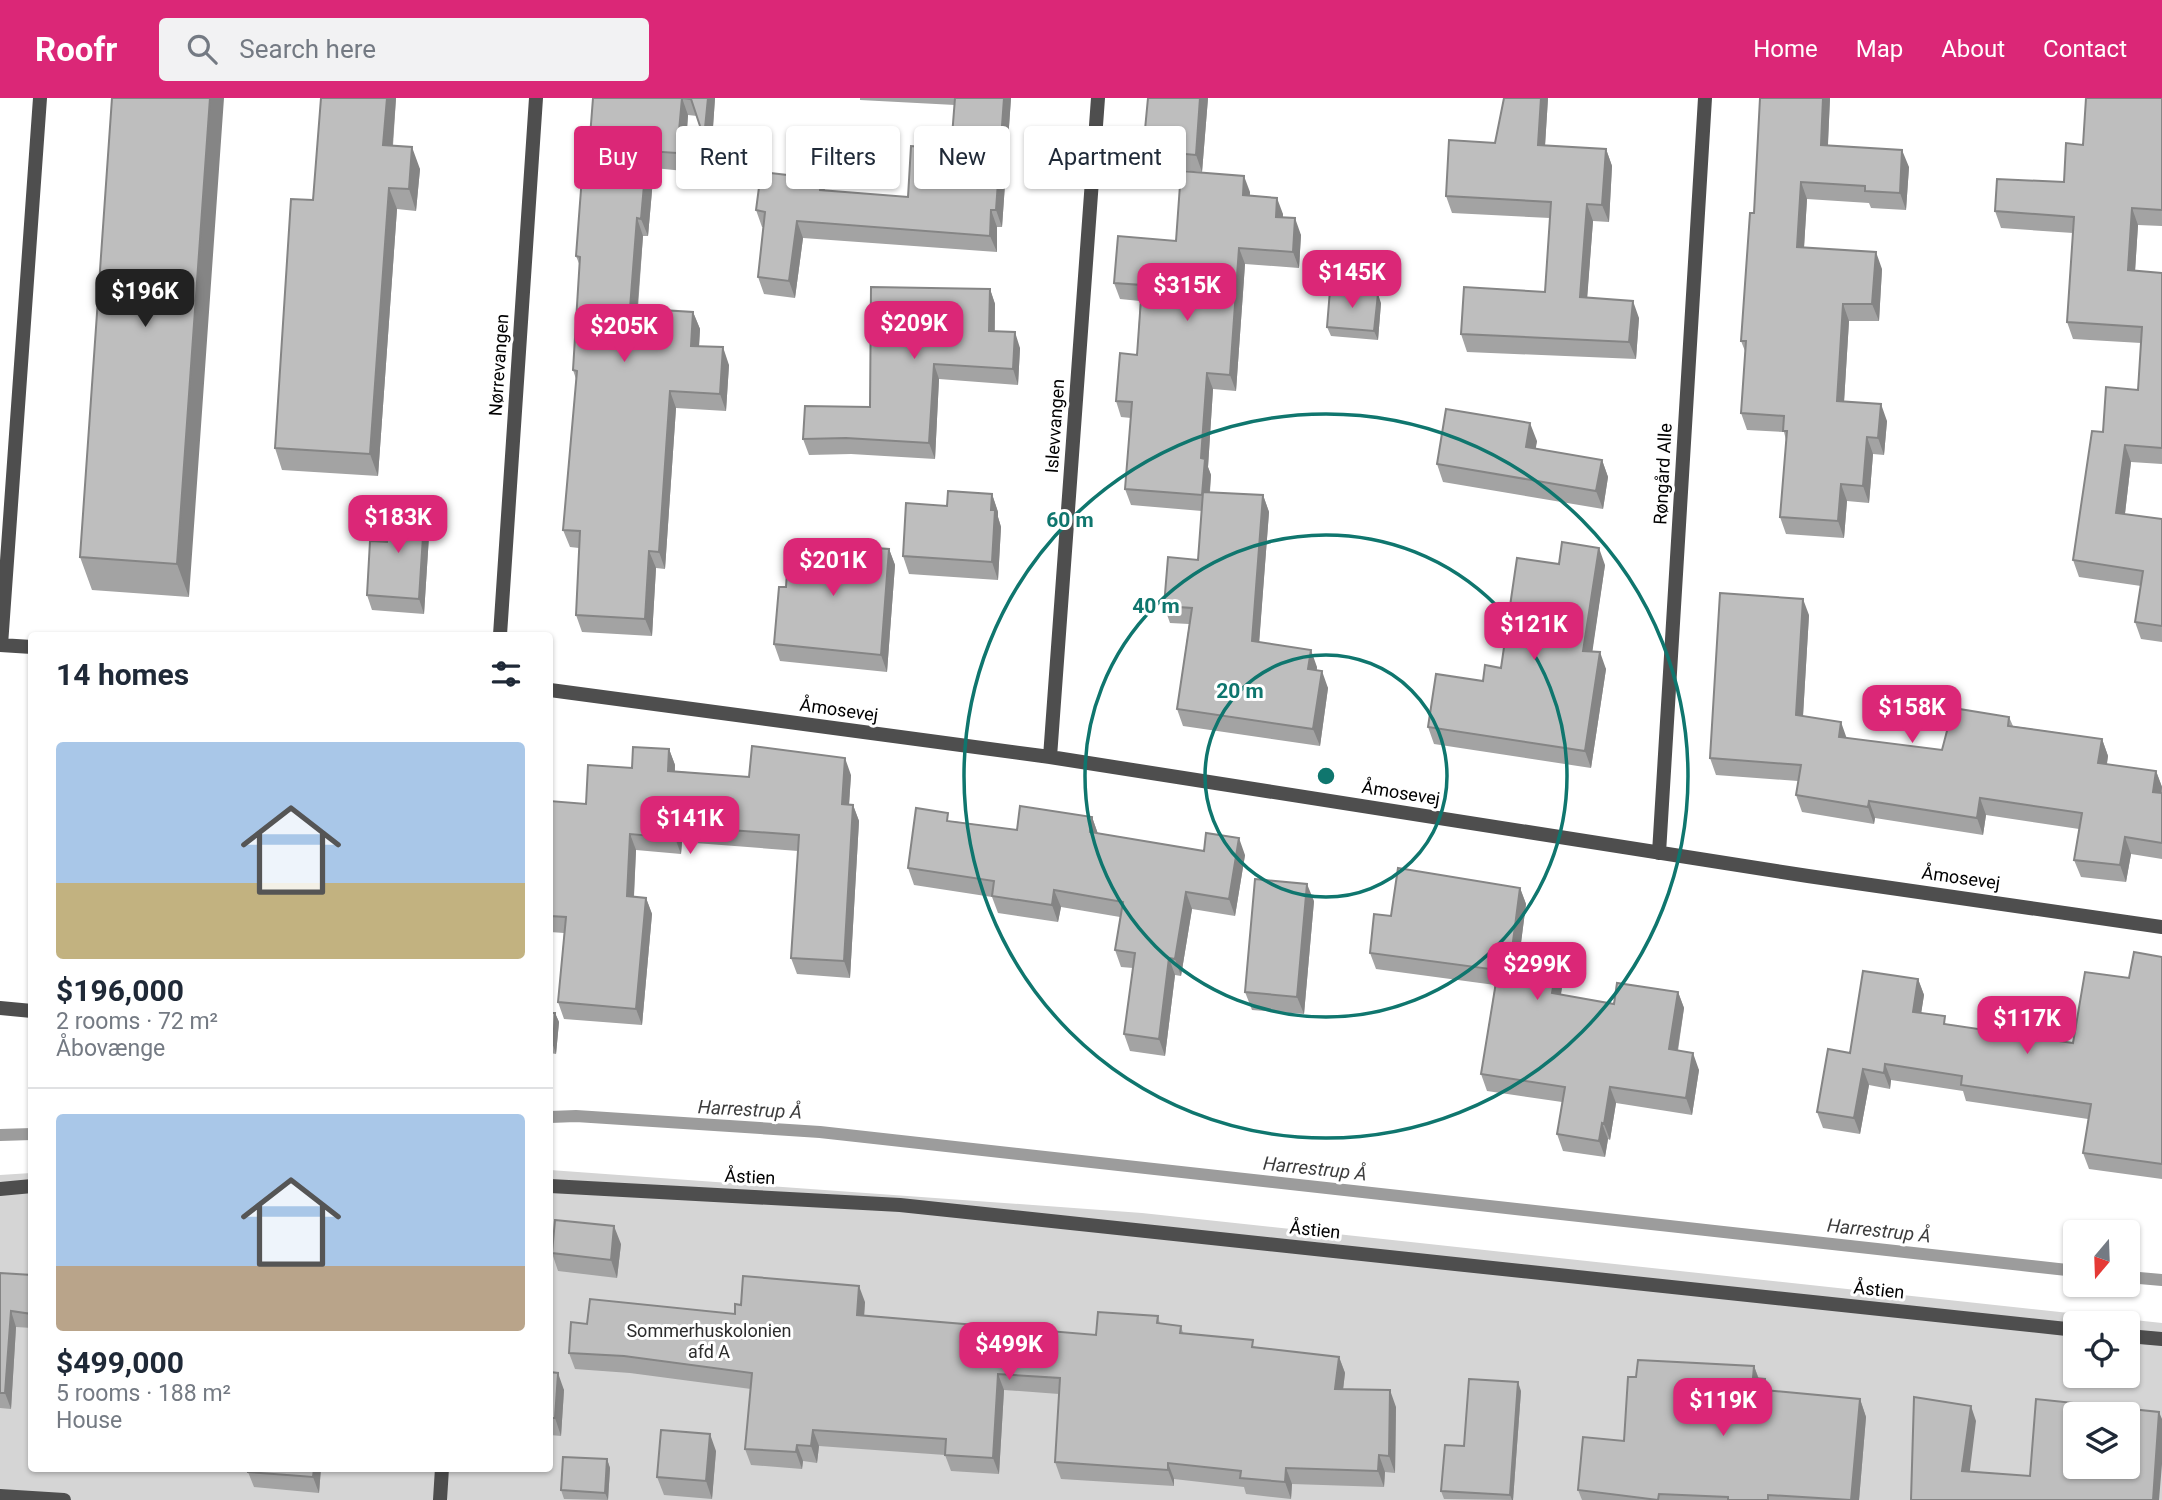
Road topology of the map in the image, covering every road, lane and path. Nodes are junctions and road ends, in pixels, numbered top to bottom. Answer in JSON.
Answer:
{"nodes":[{"id":1,"x":40,"y":98,"type":"edge"},
{"id":2,"x":536,"y":98,"type":"edge"},
{"id":3,"x":1098,"y":98,"type":"edge"},
{"id":4,"x":1704,"y":98,"type":"edge"},
{"id":5,"x":500,"y":632,"type":"edge"},
{"id":6,"x":0,"y":645,"type":"edge"},
{"id":7,"x":28,"y":647,"type":"edge"},
{"id":8,"x":553,"y":690,"type":"edge"},
{"id":9,"x":1051,"y":757,"type":"junction"},
{"id":10,"x":1660,"y":853,"type":"junction"},
{"id":11,"x":2162,"y":927,"type":"edge"},
{"id":12,"x":0,"y":1008,"type":"edge"},
{"id":13,"x":28,"y":1011,"type":"edge"},
{"id":14,"x":28,"y":1186,"type":"edge"},
{"id":15,"x":553,"y":1186,"type":"edge"},
{"id":16,"x":0,"y":1189,"type":"edge"},
{"id":17,"x":2063,"y":1329,"type":"edge"},
{"id":18,"x":2140,"y":1337,"type":"edge"},
{"id":19,"x":2162,"y":1339,"type":"edge"},
{"id":20,"x":442,"y":1472,"type":"edge"},
{"id":21,"x":0,"y":1496,"type":"edge"},
{"id":22,"x":64,"y":1500,"type":"edge"},
{"id":23,"x":440,"y":1500,"type":"edge"}],
"edges":[{"from":1,"to":6,"type":"street"},
{"from":2,"to":5,"type":"street","name":"Nørrevangen"},
{"from":3,"to":9,"type":"street","name":"Islevvangen"},
{"from":4,"to":10,"type":"street","name":"Røngård Alle"},
{"from":6,"to":7,"type":"street"},
{"from":8,"to":9,"type":"street","name":"Åmosevej"},
{"from":9,"to":10,"type":"street","name":"Åmosevej"},
{"from":10,"to":11,"type":"street","name":"Åmosevej"},
{"from":12,"to":13,"type":"street"},
{"from":14,"to":16,"type":"street"},
{"from":15,"to":17,"type":"street","name":"Åstien"},
{"from":18,"to":19,"type":"street"},
{"from":20,"to":23,"type":"street"},
{"from":21,"to":22,"type":"street"}]}
